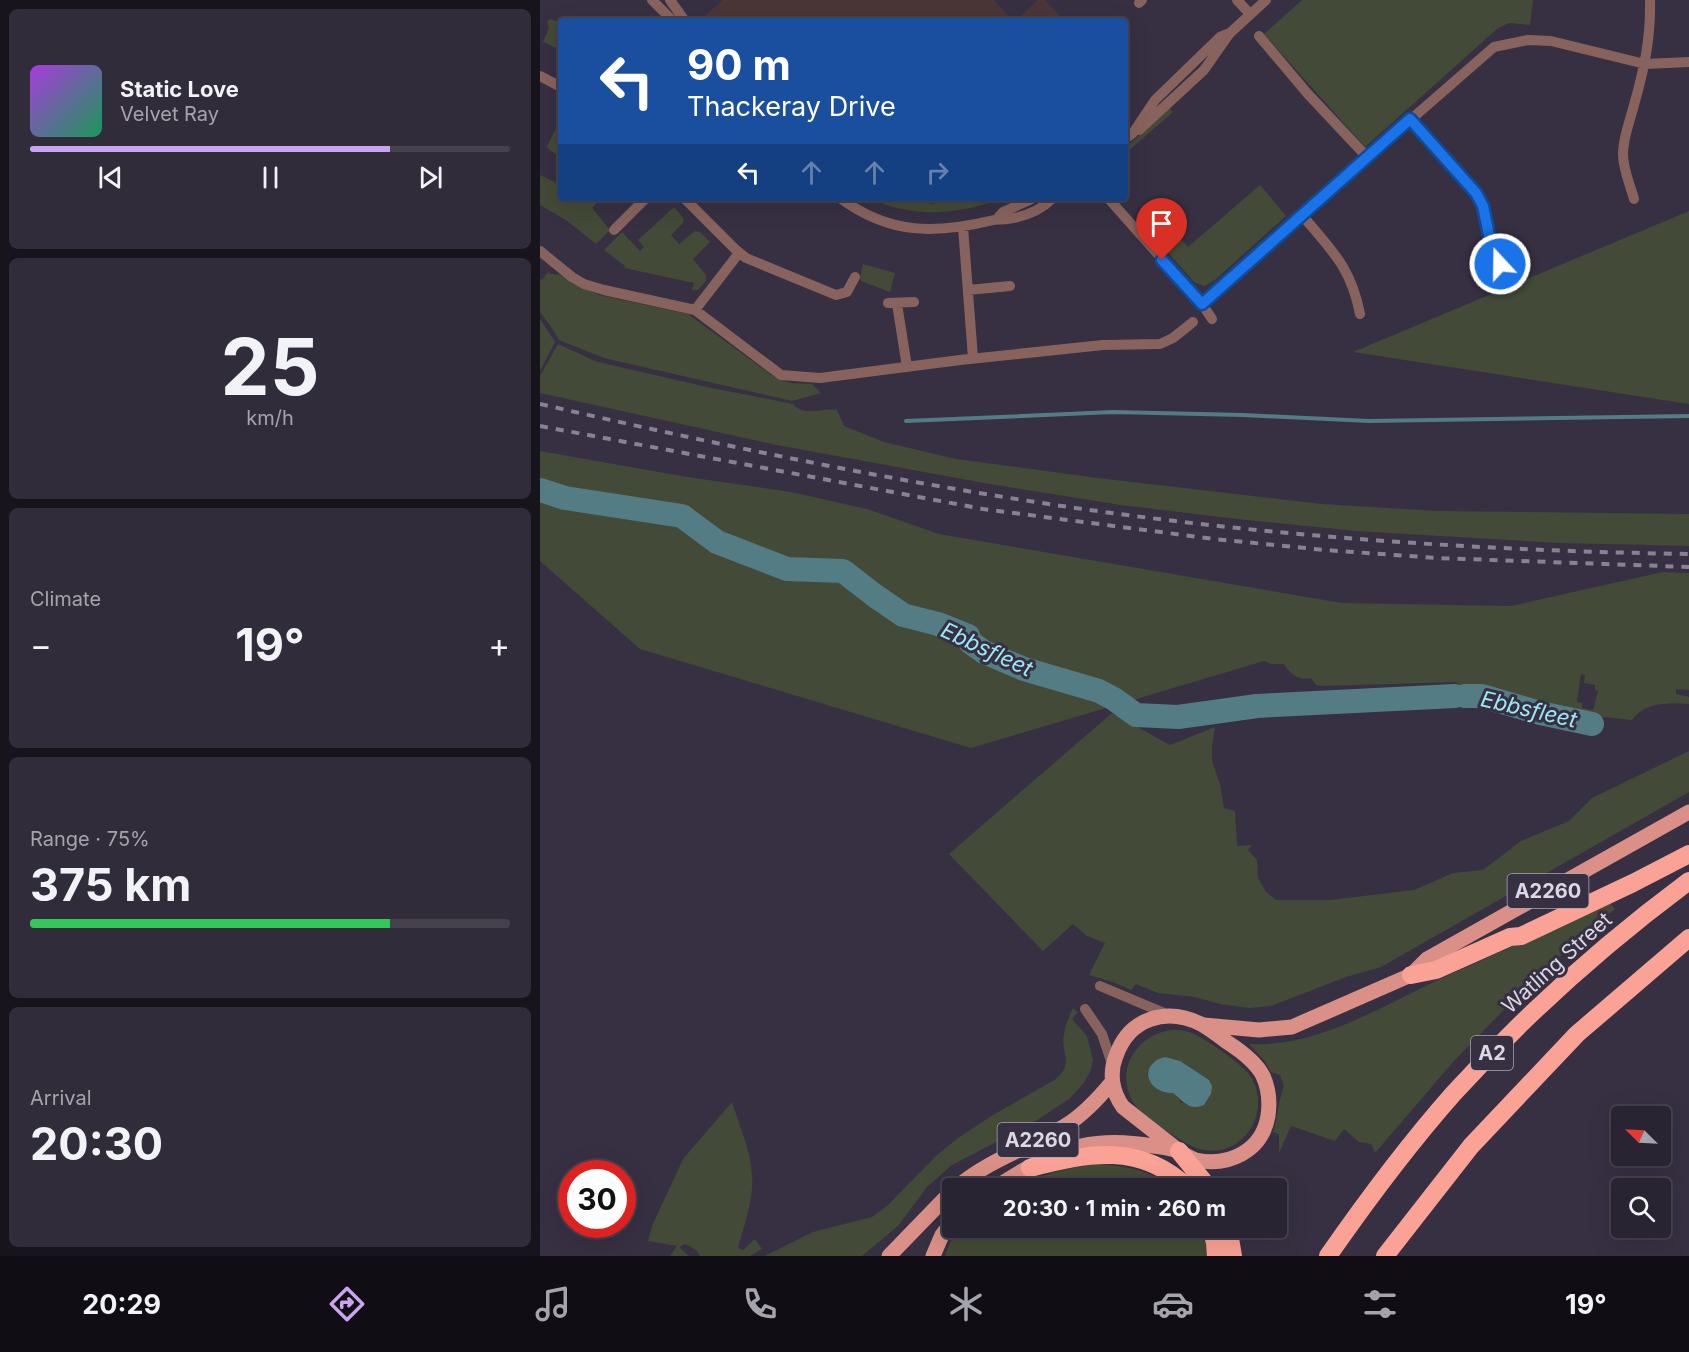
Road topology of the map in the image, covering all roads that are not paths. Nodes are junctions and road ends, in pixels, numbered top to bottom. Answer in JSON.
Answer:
{"nodes":[{"id":1,"x":652,"y":0,"type":"edge"},
{"id":2,"x":670,"y":0,"type":"edge"},
{"id":3,"x":1237,"y":0,"type":"edge"},
{"id":4,"x":1266,"y":0,"type":"edge"},
{"id":5,"x":1650,"y":0,"type":"edge"},
{"id":6,"x":1250,"y":14,"type":"junction"},
{"id":7,"x":670,"y":18,"type":"edge"},
{"id":8,"x":683,"y":18,"type":"edge"},
{"id":9,"x":1259,"y":36,"type":"dead end"},
{"id":10,"x":1689,"y":63,"type":"edge"},
{"id":11,"x":1645,"y":64,"type":"junction"},
{"id":12,"x":540,"y":76,"type":"edge"},
{"id":13,"x":558,"y":85,"type":"edge"},
{"id":14,"x":1410,"y":119,"type":"junction"},
{"id":15,"x":1129,"y":136,"type":"edge"},
{"id":16,"x":1367,"y":157,"type":"junction"},
{"id":17,"x":1634,"y":199,"type":"dead end"},
{"id":18,"x":643,"y":201,"type":"edge"},
{"id":19,"x":687,"y":201,"type":"edge"},
{"id":20,"x":845,"y":201,"type":"edge"},
{"id":21,"x":1027,"y":201,"type":"edge"},
{"id":22,"x":1048,"y":201,"type":"edge"},
{"id":23,"x":1111,"y":201,"type":"edge"},
{"id":24,"x":1302,"y":215,"type":"junction"},
{"id":25,"x":997,"y":219,"type":"junction"},
{"id":26,"x":963,"y":226,"type":"junction"},
{"id":27,"x":614,"y":230,"type":"dead end"},
{"id":28,"x":540,"y":251,"type":"edge"},
{"id":29,"x":739,"y":253,"type":"junction"},
{"id":30,"x":1500,"y":264,"type":"dead end"},
{"id":31,"x":855,"y":277,"type":"dead end"},
{"id":32,"x":1010,"y":286,"type":"dead end"},
{"id":33,"x":968,"y":290,"type":"junction"},
{"id":34,"x":914,"y":302,"type":"dead end"},
{"id":35,"x":1202,"y":304,"type":"junction"},
{"id":36,"x":695,"y":310,"type":"junction"},
{"id":37,"x":1360,"y":314,"type":"dead end"},
{"id":38,"x":1212,"y":320,"type":"dead end"},
{"id":39,"x":1193,"y":322,"type":"dead end"},
{"id":40,"x":973,"y":358,"type":"junction"},
{"id":41,"x":907,"y":367,"type":"junction"},
{"id":42,"x":1689,"y":812,"type":"edge"},
{"id":43,"x":1689,"y":843,"type":"edge"},
{"id":44,"x":1689,"y":854,"type":"edge"},
{"id":45,"x":1689,"y":881,"type":"edge"},
{"id":46,"x":1510,"y":937,"type":"junction"},
{"id":47,"x":1689,"y":938,"type":"edge"},
{"id":48,"x":1411,"y":975,"type":"junction"},
{"id":49,"x":1101,"y":986,"type":"dead end"},
{"id":50,"x":1085,"y":1009,"type":"dead end"},
{"id":51,"x":1168,"y":1015,"type":"junction"},
{"id":52,"x":1201,"y":1024,"type":"junction"},
{"id":53,"x":1113,"y":1064,"type":"junction"},
{"id":54,"x":1112,"y":1082,"type":"junction"},
{"id":55,"x":1179,"y":1151,"type":"junction"},
{"id":56,"x":1030,"y":1167,"type":"junction"},
{"id":57,"x":969,"y":1178,"type":"edge"},
{"id":58,"x":1012,"y":1178,"type":"edge"},
{"id":59,"x":1176,"y":1178,"type":"edge"},
{"id":60,"x":1201,"y":1178,"type":"edge"},
{"id":61,"x":942,"y":1201,"type":"edge"},
{"id":62,"x":942,"y":1235,"type":"edge"},
{"id":63,"x":1214,"y":1238,"type":"edge"},
{"id":64,"x":1230,"y":1238,"type":"edge"},
{"id":65,"x":889,"y":1256,"type":"edge"},
{"id":66,"x":933,"y":1256,"type":"edge"},
{"id":67,"x":1216,"y":1256,"type":"edge"},
{"id":68,"x":1233,"y":1256,"type":"edge"},
{"id":69,"x":1328,"y":1256,"type":"edge"},
{"id":70,"x":1385,"y":1256,"type":"edge"}],
"edges":[{"from":1,"to":7,"type":"street"},
{"from":2,"to":8,"type":"street"},
{"from":3,"to":6,"type":"street"},
{"from":4,"to":6,"type":"street"},
{"from":5,"to":11,"type":"street"},
{"from":6,"to":15,"type":"street"},
{"from":9,"to":16,"type":"street"},
{"from":10,"to":11,"type":"street"},
{"from":11,"to":14,"type":"street"},
{"from":11,"to":17,"type":"street"},
{"from":12,"to":13,"type":"street"},
{"from":14,"to":16,"type":"street"},
{"from":14,"to":30,"type":"street"},
{"from":16,"to":24,"type":"street"},
{"from":18,"to":27,"type":"street"},
{"from":19,"to":29,"type":"street"},
{"from":20,"to":26,"type":"street"},
{"from":21,"to":25,"type":"street"},
{"from":22,"to":25,"type":"street"},
{"from":23,"to":35,"type":"street"},
{"from":24,"to":35,"type":"street"},
{"from":24,"to":37,"type":"street"},
{"from":25,"to":26,"type":"street"},
{"from":26,"to":33,"type":"street"},
{"from":28,"to":36,"type":"street"},
{"from":29,"to":31,"type":"street"},
{"from":29,"to":36,"type":"street"},
{"from":32,"to":33,"type":"street"},
{"from":33,"to":40,"type":"street"},
{"from":34,"to":41,"type":"street"},
{"from":35,"to":38,"type":"street"},
{"from":36,"to":41,"type":"street"},
{"from":39,"to":40,"type":"street"},
{"from":40,"to":41,"type":"street"},
{"from":42,"to":48,"type":"main road","number":"A2260"},
{"from":43,"to":46,"type":"highway"},
{"from":44,"to":46,"type":"highway"},
{"from":45,"to":69,"type":"highway","name":"Watling Street","number":"A2"},
{"from":46,"to":48,"type":"highway"},
{"from":47,"to":70,"type":"highway","number":"A2"},
{"from":48,"to":52,"type":"main road","number":"A2260"},
{"from":49,"to":51,"type":"street"},
{"from":50,"to":53,"type":"street"},
{"from":51,"to":52,"type":"main road"},
{"from":51,"to":53,"type":"main road"},
{"from":52,"to":55,"type":"main road"},
{"from":53,"to":54,"type":"main road"},
{"from":54,"to":55,"type":"main road"},
{"from":54,"to":57,"type":"main road","number":"A2260"},
{"from":55,"to":56,"type":"main road","number":"A2260"},
{"from":55,"to":60,"type":"highway"},
{"from":56,"to":58,"type":"main road","number":"A2260"},
{"from":56,"to":59,"type":"highway"},
{"from":61,"to":65,"type":"main road","number":"A2260"},
{"from":62,"to":66,"type":"main road"},
{"from":63,"to":67,"type":"highway"},
{"from":64,"to":68,"type":"highway"}]}
